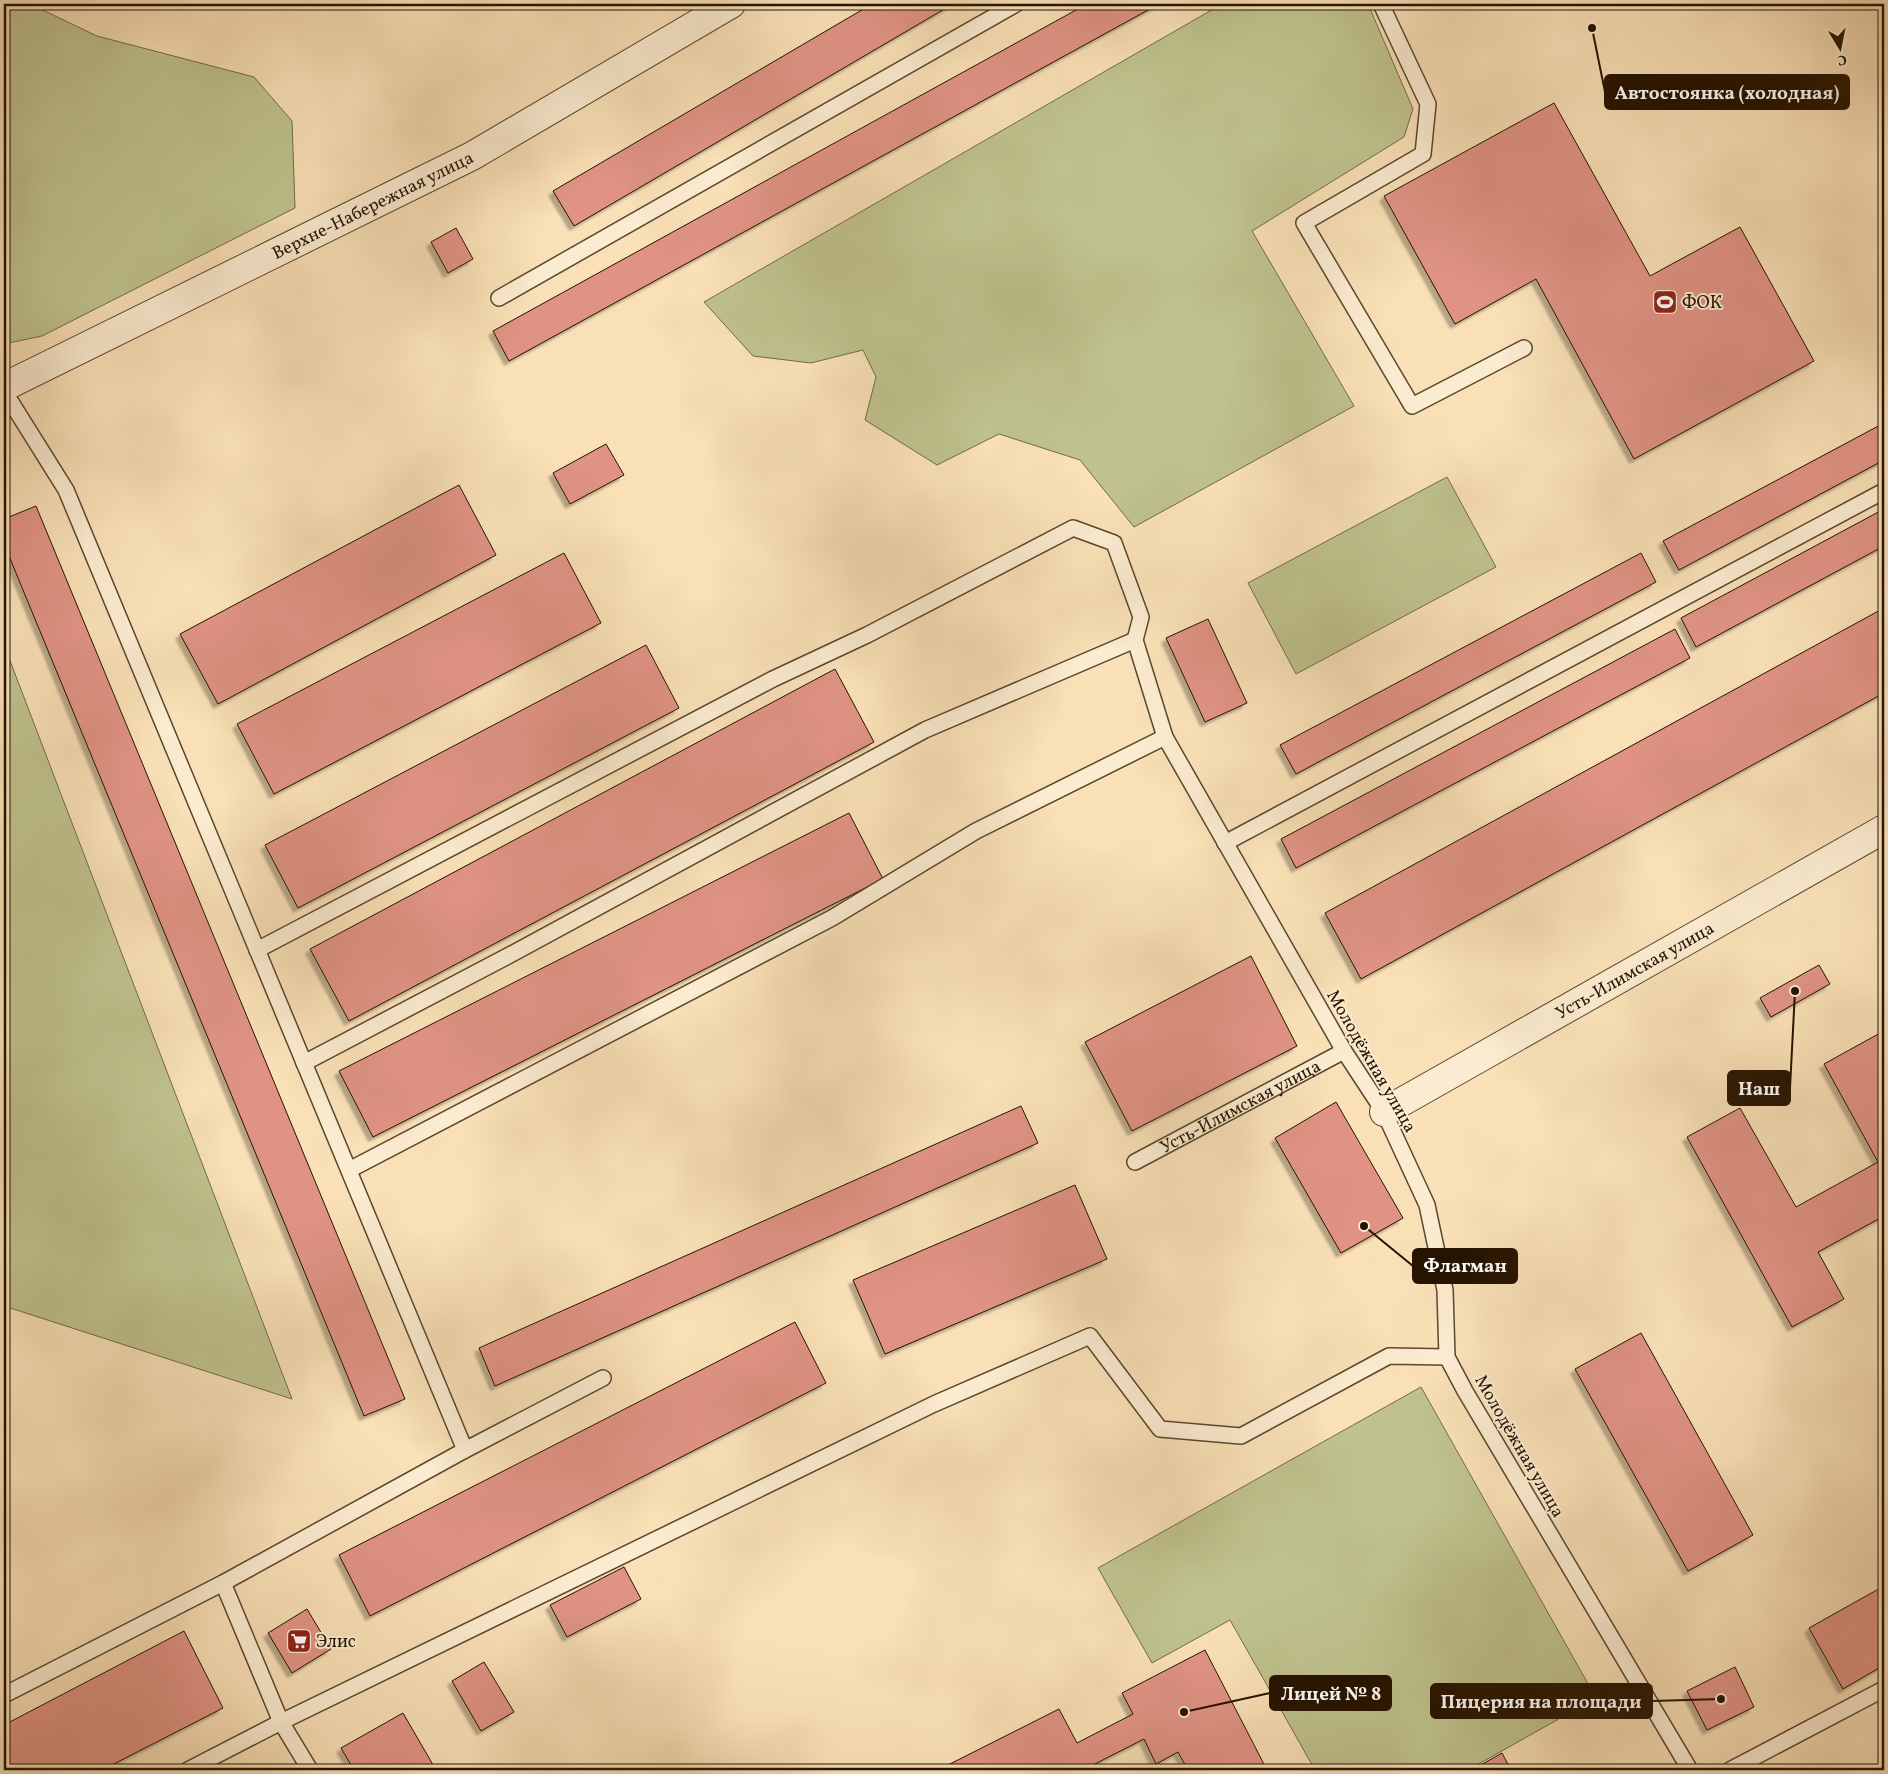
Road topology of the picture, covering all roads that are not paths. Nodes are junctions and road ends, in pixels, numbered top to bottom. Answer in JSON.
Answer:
{"nodes":[{"id":1,"x":731,"y":4,"type":"edge"},
{"id":2,"x":1016,"y":4,"type":"edge"},
{"id":3,"x":1382,"y":4,"type":"edge"},
{"id":4,"x":499,"y":298,"type":"dead end"},
{"id":5,"x":1524,"y":348,"type":"dead end"},
{"id":6,"x":4,"y":387,"type":"edge"},
{"id":7,"x":4,"y":391,"type":"edge"},
{"id":8,"x":1884,"y":491,"type":"edge"},
{"id":9,"x":1135,"y":640,"type":"junction"},
{"id":10,"x":1165,"y":737,"type":"junction"},
{"id":11,"x":1884,"y":829,"type":"edge"},
{"id":12,"x":1225,"y":843,"type":"junction"},
{"id":13,"x":257,"y":950,"type":"junction"},
{"id":14,"x":1344,"y":1050,"type":"junction"},
{"id":15,"x":304,"y":1063,"type":"junction"},
{"id":16,"x":1384,"y":1112,"type":"junction"},
{"id":17,"x":1134,"y":1162,"type":"dead end"},
{"id":18,"x":349,"y":1170,"type":"junction"},
{"id":19,"x":1447,"y":1357,"type":"junction"},
{"id":20,"x":603,"y":1378,"type":"dead end"},
{"id":21,"x":465,"y":1450,"type":"junction"},
{"id":22,"x":223,"y":1583,"type":"junction"},
{"id":23,"x":1884,"y":1689,"type":"edge"},
{"id":24,"x":4,"y":1695,"type":"edge"},
{"id":25,"x":281,"y":1722,"type":"junction"},
{"id":26,"x":188,"y":1770,"type":"edge"},
{"id":27,"x":310,"y":1770,"type":"edge"},
{"id":28,"x":1690,"y":1770,"type":"edge"},
{"id":29,"x":1730,"y":1770,"type":"edge"}],
"edges":[{"from":1,"to":6,"type":"street","name":"Верхне-Набережная улица"},
{"from":2,"to":4,"type":"lane"},
{"from":3,"to":5,"type":"lane"},
{"from":7,"to":13,"type":"lane"},
{"from":8,"to":12,"type":"lane"},
{"from":9,"to":10,"type":"lane","name":"Молодёжная улица"},
{"from":9,"to":13,"type":"lane"},
{"from":9,"to":15,"type":"lane"},
{"from":10,"to":12,"type":"lane","name":"Молодёжная улица"},
{"from":10,"to":18,"type":"lane"},
{"from":11,"to":16,"type":"street","name":"Усть-Илимская улица"},
{"from":12,"to":14,"type":"lane","name":"Молодёжная улица"},
{"from":13,"to":15,"type":"lane"},
{"from":14,"to":16,"type":"lane","name":"Молодёжная улица"},
{"from":14,"to":17,"type":"lane","name":"Усть-Илимская улица"},
{"from":15,"to":18,"type":"lane"},
{"from":16,"to":19,"type":"lane","name":"Молодёжная улица"},
{"from":18,"to":21,"type":"lane"},
{"from":19,"to":25,"type":"lane"},
{"from":19,"to":28,"type":"lane","name":"Молодёжная улица"},
{"from":20,"to":21,"type":"lane"},
{"from":21,"to":22,"type":"lane"},
{"from":22,"to":24,"type":"lane"},
{"from":22,"to":25,"type":"lane"},
{"from":23,"to":29,"type":"lane"},
{"from":25,"to":26,"type":"lane"},
{"from":25,"to":27,"type":"lane"}]}
